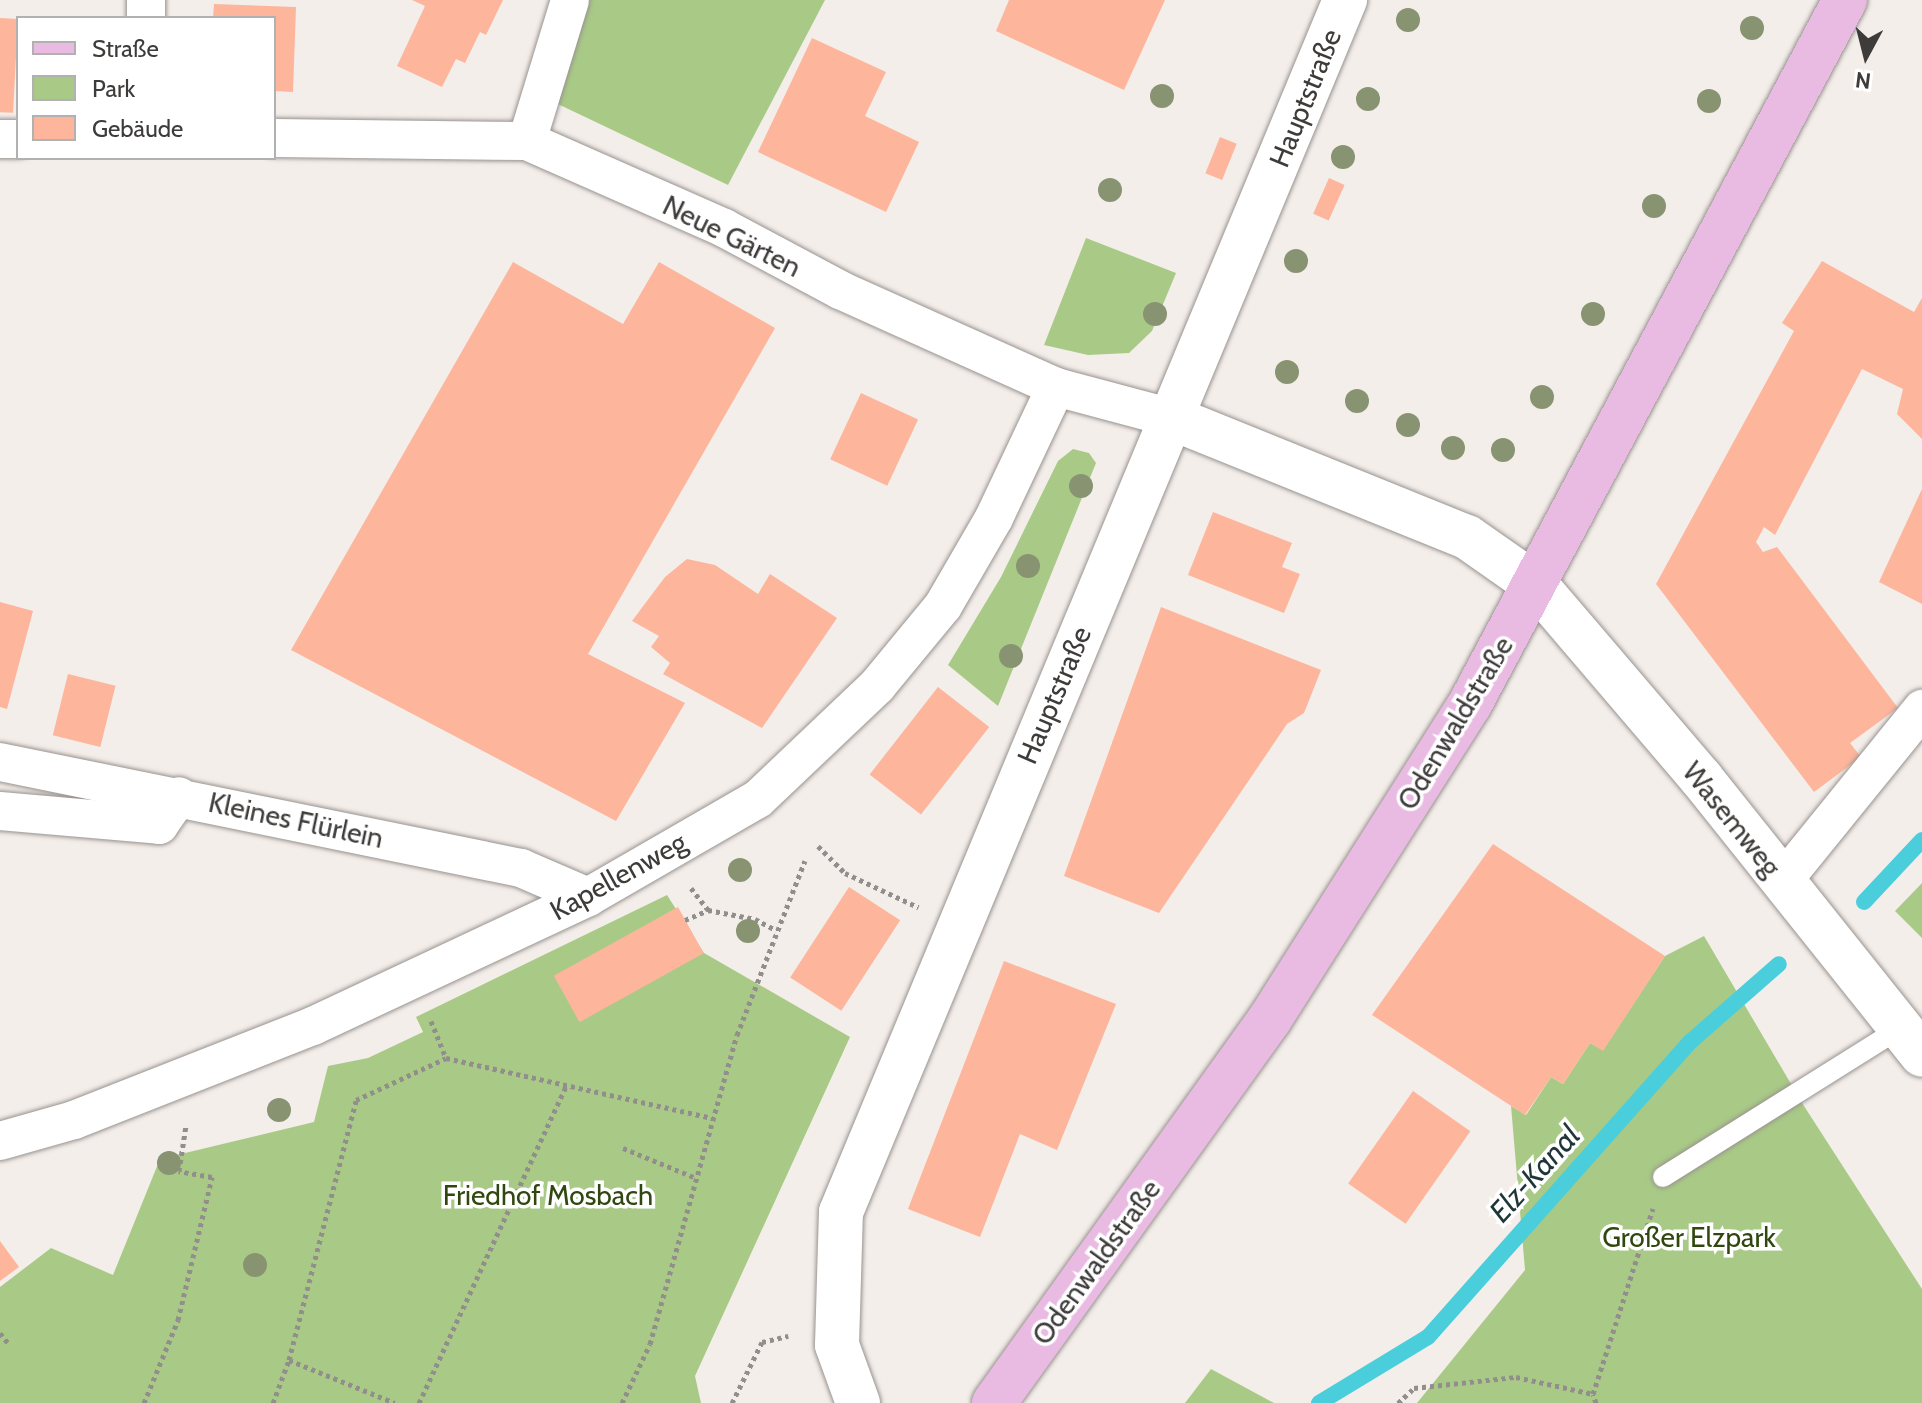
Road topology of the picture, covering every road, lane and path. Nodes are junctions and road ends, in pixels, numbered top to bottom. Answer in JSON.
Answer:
{"nodes":[{"id":1,"x":570,"y":0,"type":"edge"},
{"id":2,"x":1345,"y":0,"type":"edge"},
{"id":3,"x":1845,"y":0,"type":"edge"},
{"id":4,"x":276,"y":138,"type":"edge"},
{"id":5,"x":527,"y":141,"type":"junction"},
{"id":6,"x":1056,"y":387,"type":"junction"},
{"id":7,"x":1172,"y":418,"type":"junction"},
{"id":8,"x":1537,"y":586,"type":"junction"},
{"id":9,"x":1922,"y":709,"type":"edge"},
{"id":10,"x":0,"y":762,"type":"edge"},
{"id":11,"x":179,"y":796,"type":"junction"},
{"id":12,"x":0,"y":811,"type":"edge"},
{"id":13,"x":818,"y":846,"type":"dead end"},
{"id":14,"x":805,"y":861,"type":"dead end"},
{"id":15,"x":1782,"y":882,"type":"junction"},
{"id":16,"x":689,"y":885,"type":"dead end"},
{"id":17,"x":588,"y":897,"type":"junction"},
{"id":18,"x":911,"y":904,"type":"dead end"},
{"id":19,"x":708,"y":910,"type":"junction"},
{"id":20,"x":685,"y":920,"type":"dead end"},
{"id":21,"x":776,"y":930,"type":"junction"},
{"id":22,"x":411,"y":980,"type":"junction"},
{"id":23,"x":1913,"y":1040,"type":"edge"},
{"id":24,"x":446,"y":1058,"type":"junction"},
{"id":25,"x":194,"y":1073,"type":"junction"},
{"id":26,"x":566,"y":1086,"type":"junction"},
{"id":27,"x":712,"y":1118,"type":"junction"},
{"id":28,"x":2,"y":1146,"type":"edge"},
{"id":29,"x":623,"y":1148,"type":"dead end"},
{"id":30,"x":1663,"y":1177,"type":"joint"},
{"id":31,"x":696,"y":1178,"type":"junction"},
{"id":32,"x":839,"y":1326,"type":"junction"},
{"id":33,"x":0,"y":1333,"type":"edge"},
{"id":34,"x":8,"y":1343,"type":"dead end"},
{"id":35,"x":289,"y":1360,"type":"junction"},
{"id":36,"x":1593,"y":1394,"type":"junction"},
{"id":37,"x":144,"y":1403,"type":"edge"},
{"id":38,"x":273,"y":1403,"type":"edge"},
{"id":39,"x":395,"y":1403,"type":"edge"},
{"id":40,"x":419,"y":1403,"type":"edge"},
{"id":41,"x":622,"y":1403,"type":"edge"},
{"id":42,"x":732,"y":1403,"type":"edge"},
{"id":43,"x":858,"y":1403,"type":"edge"},
{"id":44,"x":994,"y":1403,"type":"edge"},
{"id":45,"x":1398,"y":1403,"type":"edge"},
{"id":46,"x":1596,"y":1403,"type":"edge"}],
"edges":[{"from":1,"to":5,"type":"street"},
{"from":2,"to":7,"type":"street","name":"Hauptstraße"},
{"from":3,"to":8,"type":"main road","name":"Odenwaldstraße"},
{"from":4,"to":5,"type":"street","name":"Neue Gärten"},
{"from":5,"to":6,"type":"street","name":"Neue Gärten"},
{"from":6,"to":7,"type":"street","name":"Neue Gärten"},
{"from":6,"to":17,"type":"street","name":"Kapellenweg"},
{"from":7,"to":8,"type":"street","name":"Wasemweg"},
{"from":7,"to":32,"type":"street","name":"Hauptstraße"},
{"from":8,"to":15,"type":"street","name":"Wasemweg"},
{"from":8,"to":44,"type":"main road","name":"Odenwaldstraße"},
{"from":9,"to":15,"type":"street"},
{"from":10,"to":11,"type":"street","name":"Kleines Flürlein"},
{"from":11,"to":12,"type":"street"},
{"from":11,"to":17,"type":"street","name":"Kleines Flürlein"},
{"from":13,"to":18,"type":"path"},
{"from":14,"to":21,"type":"path"},
{"from":15,"to":23,"type":"street","name":"Wasemweg"},
{"from":16,"to":19,"type":"path"},
{"from":17,"to":22,"type":"street","name":"Kapellenweg"},
{"from":19,"to":20,"type":"path"},
{"from":19,"to":21,"type":"path"},
{"from":21,"to":27,"type":"path"},
{"from":22,"to":24,"type":"path"},
{"from":22,"to":25,"type":"street","name":"Kapellenweg"},
{"from":23,"to":30,"type":"lane"},
{"from":24,"to":26,"type":"path"},
{"from":24,"to":35,"type":"path"},
{"from":25,"to":28,"type":"street","name":"Kapellenweg"},
{"from":25,"to":37,"type":"path"},
{"from":26,"to":27,"type":"path"},
{"from":26,"to":40,"type":"path"},
{"from":27,"to":31,"type":"path"},
{"from":29,"to":31,"type":"path"},
{"from":30,"to":36,"type":"path"},
{"from":31,"to":41,"type":"path"},
{"from":32,"to":42,"type":"path"},
{"from":32,"to":43,"type":"street","name":"Hauptstraße"},
{"from":33,"to":34,"type":"path"},
{"from":35,"to":38,"type":"path"},
{"from":35,"to":39,"type":"path"},
{"from":36,"to":45,"type":"path"},
{"from":36,"to":46,"type":"path"}]}
